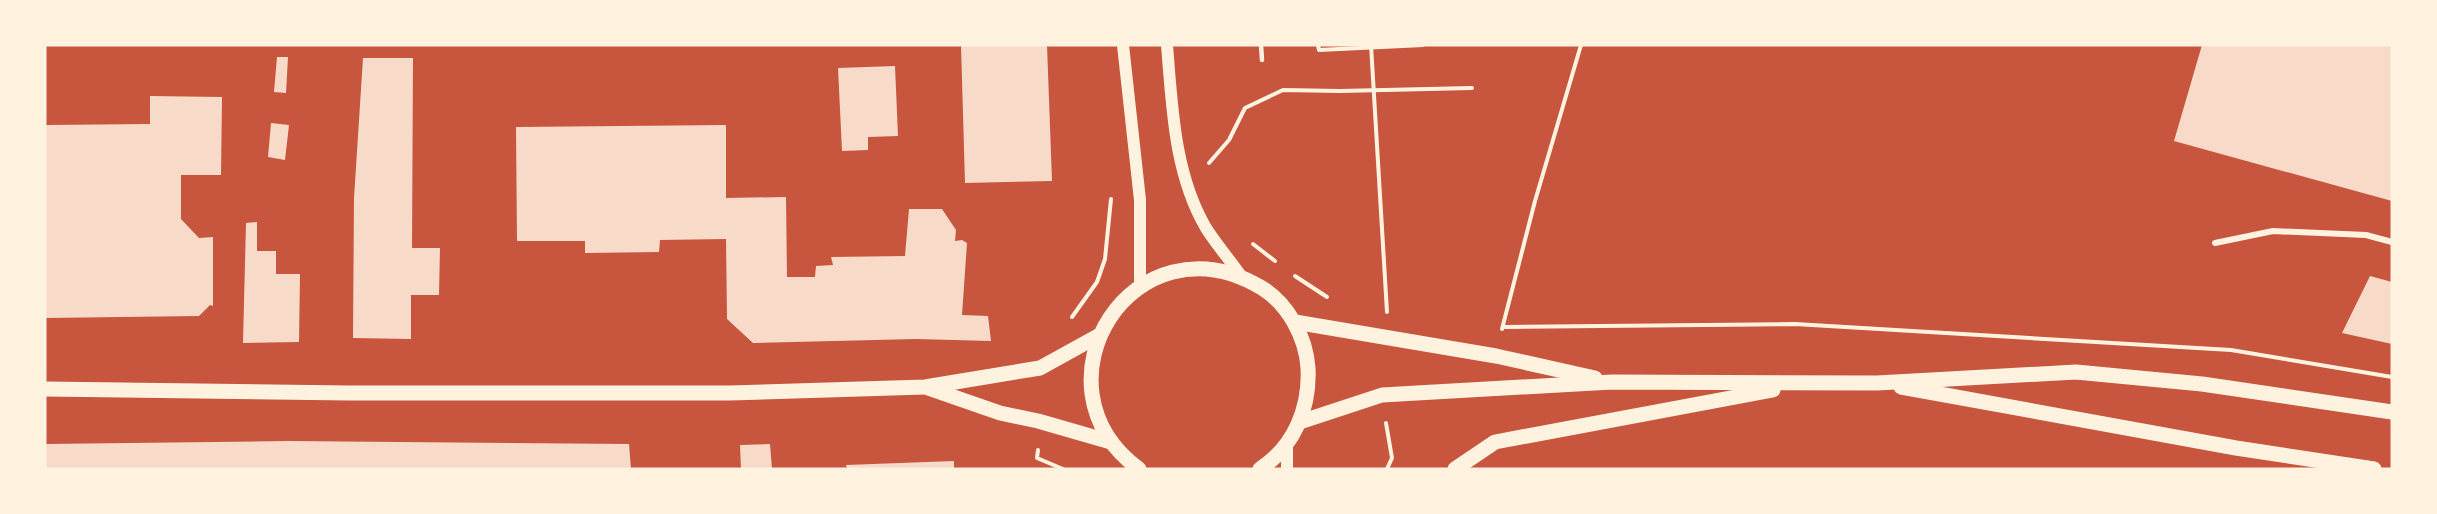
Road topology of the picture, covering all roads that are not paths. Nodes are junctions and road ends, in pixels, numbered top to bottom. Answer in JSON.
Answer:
{"nodes":[{"id":1,"x":1123,"y":45,"type":"edge"},
{"id":2,"x":1167,"y":45,"type":"edge"},
{"id":3,"x":1261,"y":45,"type":"edge"},
{"id":4,"x":1262,"y":60,"type":"dead end"},
{"id":5,"x":2392,"y":242,"type":"edge"},
{"id":6,"x":2215,"y":243,"type":"dead end"},
{"id":7,"x":1241,"y":276,"type":"junction"},
{"id":8,"x":1140,"y":286,"type":"junction"},
{"id":9,"x":1295,"y":322,"type":"junction"},
{"id":10,"x":1098,"y":336,"type":"junction"},
{"id":11,"x":1612,"y":382,"type":"junction"},
{"id":12,"x":1877,"y":383,"type":"junction"},
{"id":13,"x":1803,"y":384,"type":"junction"},
{"id":14,"x":925,"y":387,"type":"junction"},
{"id":15,"x":45,"y":389,"type":"edge"},
{"id":16,"x":2392,"y":412,"type":"edge"},
{"id":17,"x":1300,"y":422,"type":"junction"},
{"id":18,"x":1111,"y":442,"type":"junction"},
{"id":19,"x":1287,"y":445,"type":"junction"},
{"id":20,"x":1139,"y":469,"type":"edge"},
{"id":21,"x":1260,"y":469,"type":"edge"},
{"id":22,"x":1287,"y":469,"type":"edge"},
{"id":23,"x":1455,"y":469,"type":"edge"},
{"id":24,"x":2374,"y":469,"type":"edge"}],
"edges":[{"from":1,"to":8,"type":"main road"},
{"from":2,"to":7,"type":"main road"},
{"from":3,"to":4,"type":"lane"},
{"from":5,"to":6,"type":"street"},
{"from":7,"to":8,"type":"main road"},
{"from":7,"to":9,"type":"main road"},
{"from":8,"to":10,"type":"main road"},
{"from":9,"to":11,"type":"main road"},
{"from":9,"to":17,"type":"main road"},
{"from":10,"to":14,"type":"main road"},
{"from":10,"to":18,"type":"main road"},
{"from":11,"to":13,"type":"main road"},
{"from":11,"to":17,"type":"main road"},
{"from":12,"to":13,"type":"main road"},
{"from":12,"to":16,"type":"main road"},
{"from":12,"to":24,"type":"main road"},
{"from":13,"to":23,"type":"main road"},
{"from":14,"to":15,"type":"main road"},
{"from":14,"to":18,"type":"main road"},
{"from":17,"to":19,"type":"main road"},
{"from":18,"to":20,"type":"main road"},
{"from":19,"to":21,"type":"main road"},
{"from":19,"to":22,"type":"main road"}]}
